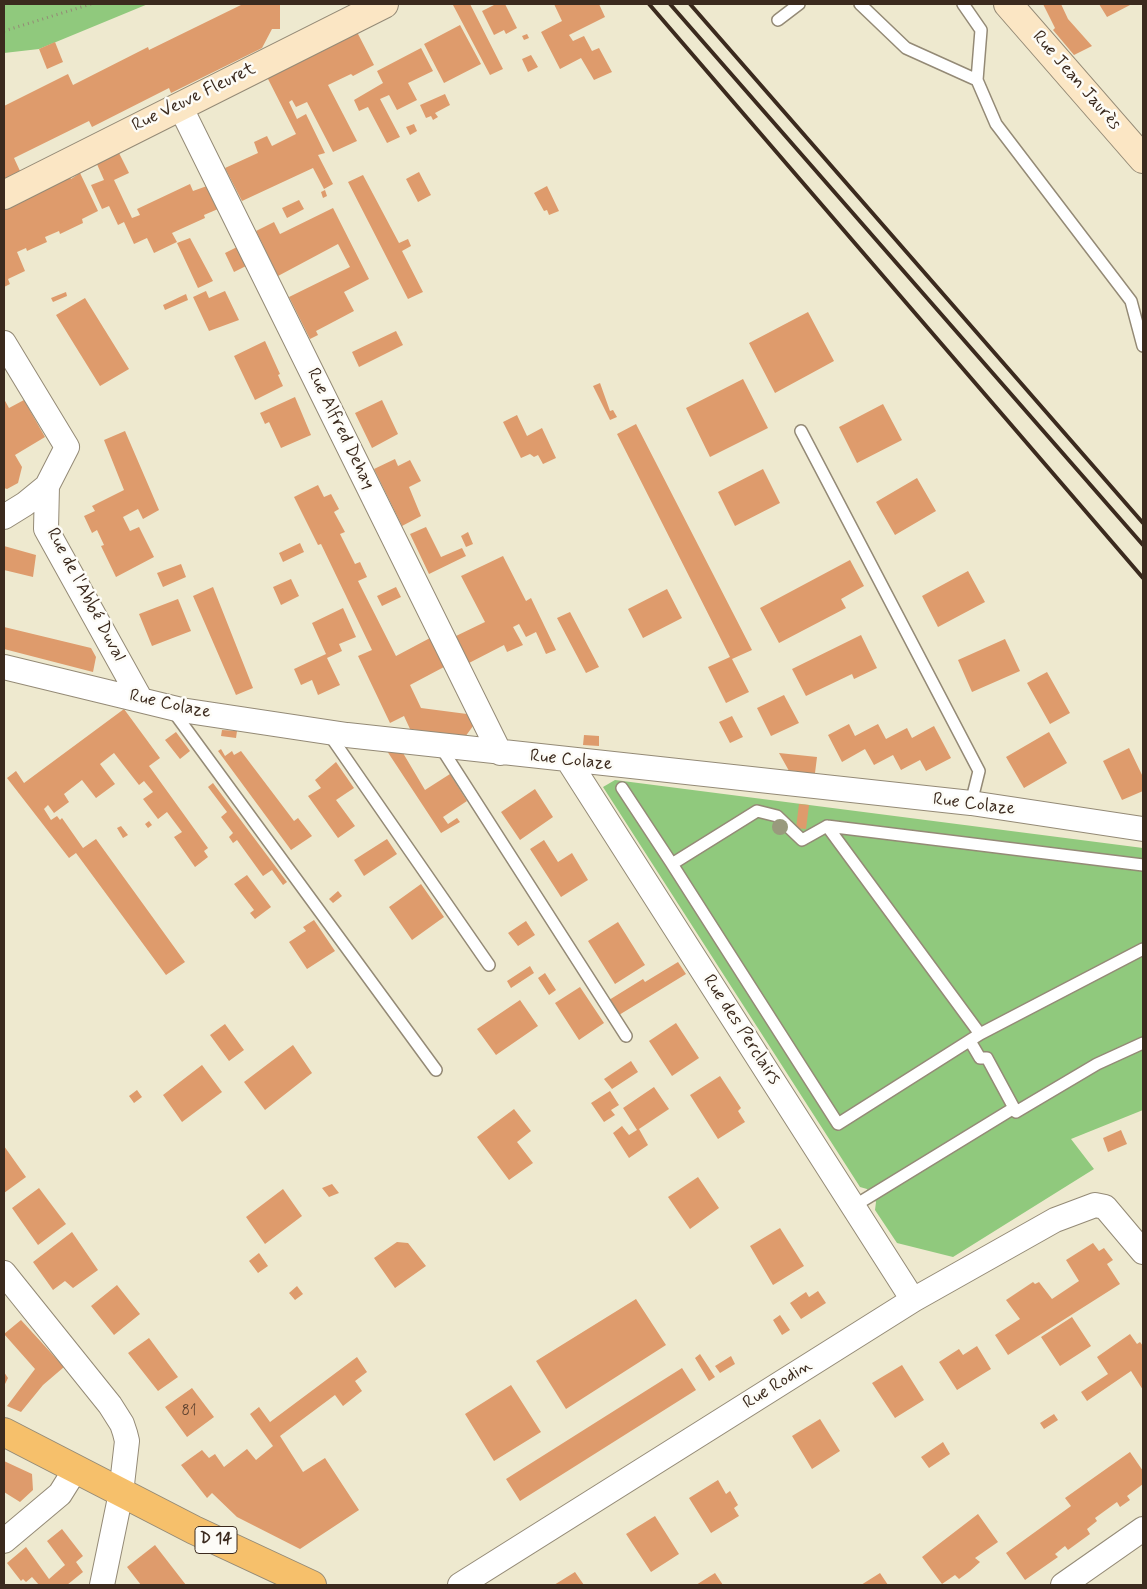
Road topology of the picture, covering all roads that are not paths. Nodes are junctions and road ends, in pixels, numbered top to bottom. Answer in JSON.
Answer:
{"nodes":[{"id":1,"x":384,"y":4,"type":"edge"},
{"id":2,"x":799,"y":4,"type":"edge"},
{"id":3,"x":860,"y":4,"type":"edge"},
{"id":4,"x":963,"y":4,"type":"edge"},
{"id":5,"x":1008,"y":4,"type":"edge"},
{"id":6,"x":357,"y":10,"type":"edge"},
{"id":7,"x":778,"y":20,"type":"dead end"},
{"id":8,"x":977,"y":80,"type":"junction"},
{"id":9,"x":180,"y":106,"type":"junction"},
{"id":10,"x":1143,"y":159,"type":"edge"},
{"id":11,"x":4,"y":194,"type":"edge"},
{"id":12,"x":4,"y":343,"type":"edge"},
{"id":13,"x":1143,"y":346,"type":"edge"},
{"id":14,"x":801,"y":431,"type":"dead end"},
{"id":15,"x":47,"y":486,"type":"junction"},
{"id":16,"x":4,"y":517,"type":"edge"},
{"id":17,"x":4,"y":667,"type":"edge"},
{"id":18,"x":141,"y":700,"type":"junction"},
{"id":19,"x":170,"y":707,"type":"junction"},
{"id":20,"x":328,"y":732,"type":"junction"},
{"id":21,"x":440,"y":746,"type":"junction"},
{"id":22,"x":500,"y":753,"type":"junction"},
{"id":23,"x":568,"y":760,"type":"junction"},
{"id":24,"x":622,"y":788,"type":"dead end"},
{"id":25,"x":971,"y":803,"type":"junction"},
{"id":26,"x":827,"y":826,"type":"junction"},
{"id":27,"x":1143,"y":829,"type":"edge"},
{"id":28,"x":672,"y":864,"type":"junction"},
{"id":29,"x":1143,"y":865,"type":"edge"},
{"id":30,"x":1143,"y":949,"type":"edge"},
{"id":31,"x":489,"y":965,"type":"dead end"},
{"id":32,"x":980,"y":1034,"type":"junction"},
{"id":33,"x":626,"y":1036,"type":"dead end"},
{"id":34,"x":970,"y":1041,"type":"junction"},
{"id":35,"x":1143,"y":1043,"type":"edge"},
{"id":36,"x":436,"y":1070,"type":"dead end"},
{"id":37,"x":1014,"y":1108,"type":"junction"},
{"id":38,"x":854,"y":1206,"type":"junction"},
{"id":39,"x":1143,"y":1252,"type":"edge"},
{"id":40,"x":4,"y":1273,"type":"edge"},
{"id":41,"x":913,"y":1300,"type":"junction"},
{"id":42,"x":4,"y":1432,"type":"edge"},
{"id":43,"x":75,"y":1470,"type":"junction"},
{"id":44,"x":121,"y":1493,"type":"junction"},
{"id":45,"x":1143,"y":1529,"type":"edge"},
{"id":46,"x":4,"y":1540,"type":"edge"},
{"id":47,"x":102,"y":1585,"type":"edge"},
{"id":48,"x":312,"y":1585,"type":"edge"},
{"id":49,"x":460,"y":1585,"type":"edge"},
{"id":50,"x":1063,"y":1585,"type":"edge"}],
"edges":[{"from":1,"to":6,"type":"street","name":"Rue Veuve Fleuret"},
{"from":2,"to":7,"type":"lane"},
{"from":3,"to":8,"type":"lane"},
{"from":4,"to":8,"type":"lane"},
{"from":5,"to":10,"type":"street","name":"Rue Jean Jaurès"},
{"from":6,"to":9,"type":"street","name":"Rue Veuve Fleuret"},
{"from":8,"to":13,"type":"lane"},
{"from":9,"to":11,"type":"street","name":"Rue Veuve Fleuret"},
{"from":9,"to":22,"type":"street","name":"Rue Alfred Dehay"},
{"from":12,"to":15,"type":"street","name":"Rue de l'Abbé Duval"},
{"from":14,"to":25,"type":"lane"},
{"from":15,"to":16,"type":"street","name":"Rue de l'Abbé Duval"},
{"from":15,"to":18,"type":"street","name":"Rue de l'Abbé Duval"},
{"from":17,"to":18,"type":"street","name":"Rue Colaze"},
{"from":18,"to":19,"type":"street","name":"Rue Colaze"},
{"from":19,"to":20,"type":"street","name":"Rue Colaze"},
{"from":19,"to":36,"type":"lane"},
{"from":20,"to":21,"type":"street","name":"Rue Colaze"},
{"from":20,"to":31,"type":"lane"},
{"from":21,"to":22,"type":"street","name":"Rue Colaze"},
{"from":21,"to":33,"type":"lane"},
{"from":22,"to":23,"type":"street","name":"Rue Colaze"},
{"from":23,"to":25,"type":"street","name":"Rue Colaze"},
{"from":23,"to":38,"type":"street","name":"Rue des Perclairs"},
{"from":24,"to":28,"type":"lane"},
{"from":25,"to":27,"type":"street","name":"Rue Colaze"},
{"from":26,"to":28,"type":"lane"},
{"from":26,"to":29,"type":"lane"},
{"from":26,"to":32,"type":"lane"},
{"from":28,"to":34,"type":"lane"},
{"from":30,"to":32,"type":"lane"},
{"from":32,"to":34,"type":"lane"},
{"from":34,"to":37,"type":"lane"},
{"from":35,"to":37,"type":"lane"},
{"from":37,"to":38,"type":"lane"},
{"from":38,"to":41,"type":"street","name":"Rue des Perclairs"},
{"from":39,"to":41,"type":"street","name":"Rue Rodin"},
{"from":40,"to":44,"type":"street"},
{"from":41,"to":49,"type":"street","name":"Rue Rodin"},
{"from":42,"to":43,"type":"main road","number":"D 14"},
{"from":43,"to":44,"type":"main road","number":"D 14"},
{"from":43,"to":46,"type":"street"},
{"from":44,"to":47,"type":"street"},
{"from":44,"to":48,"type":"main road","number":"D 14"},
{"from":45,"to":50,"type":"street"}]}
